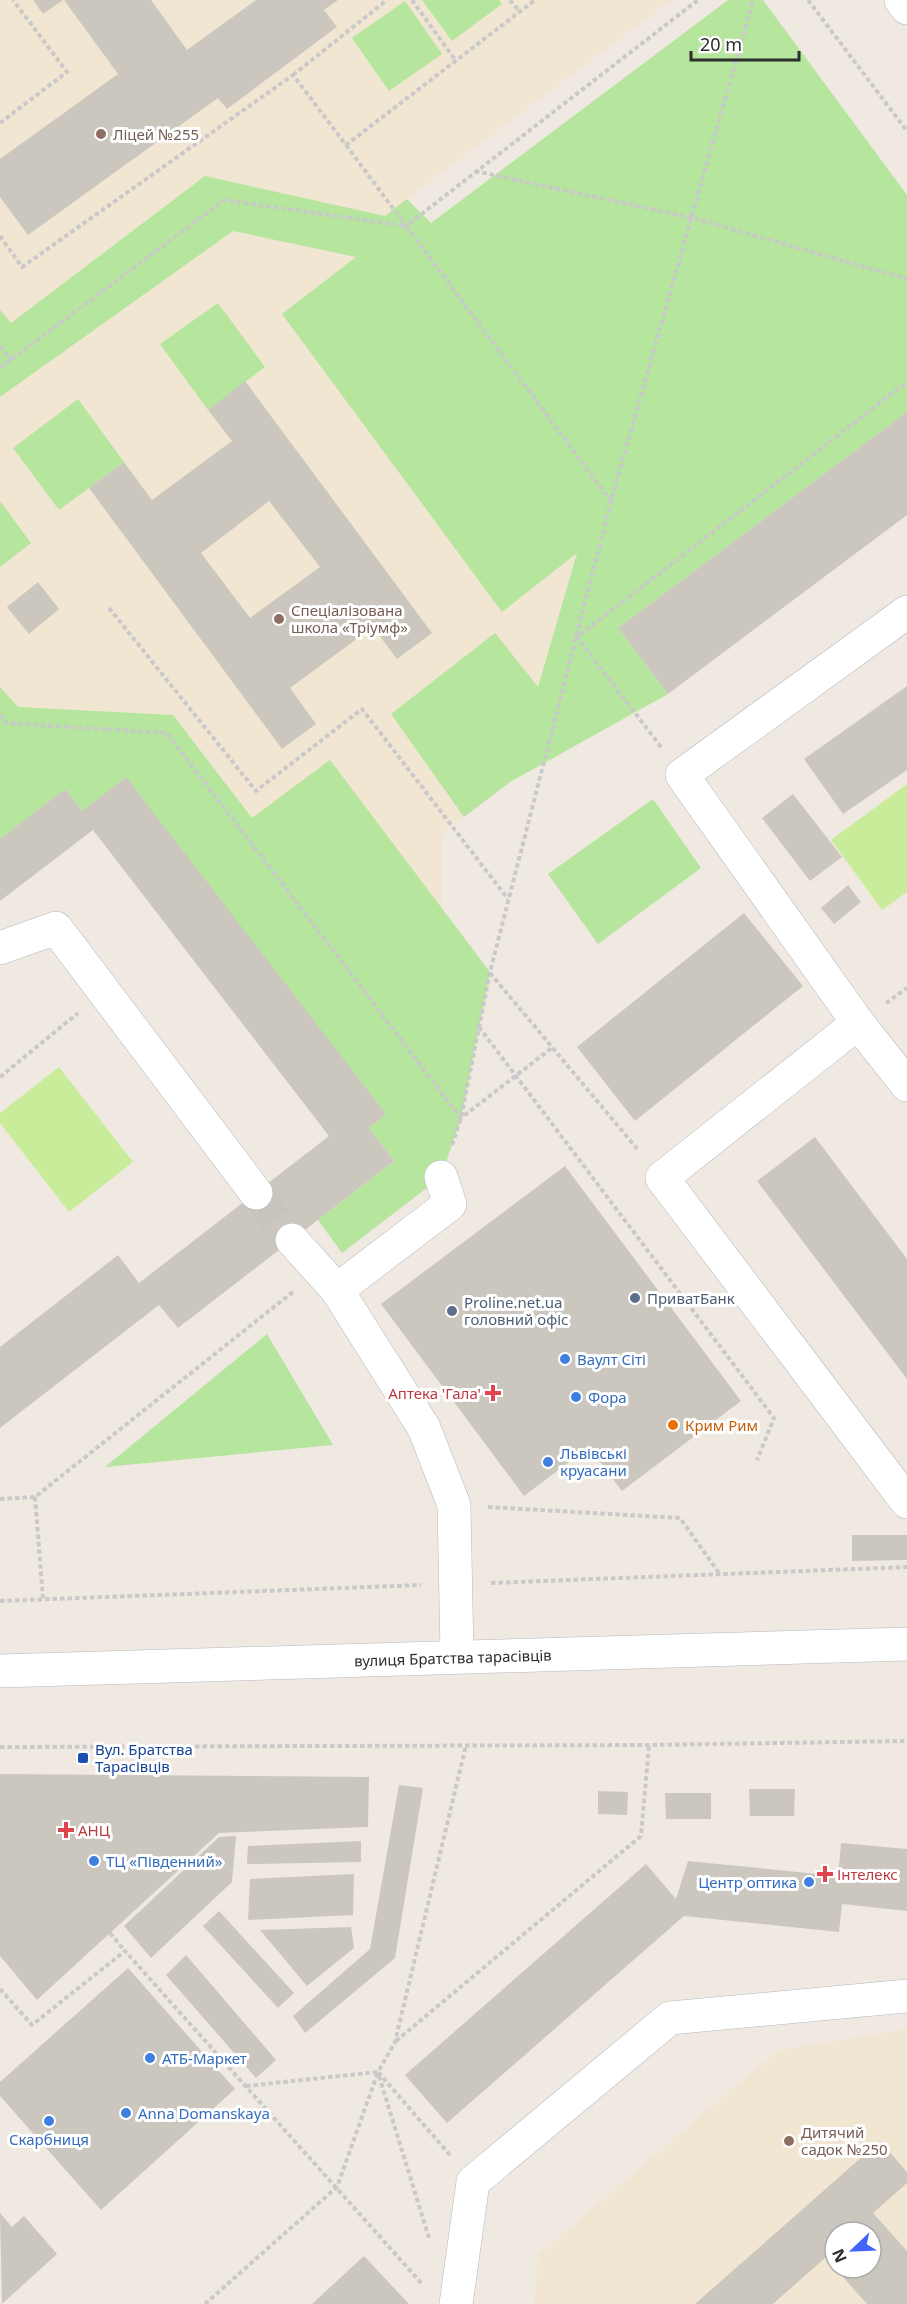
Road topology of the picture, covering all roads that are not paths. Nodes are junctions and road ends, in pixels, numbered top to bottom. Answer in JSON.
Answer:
{"nodes":[{"id":1,"x":901,"y":0,"type":"edge"},
{"id":2,"x":907,"y":9,"type":"edge"},
{"id":3,"x":907,"y":612,"type":"edge"},
{"id":4,"x":0,"y":948,"type":"edge"},
{"id":5,"x":858,"y":1023,"type":"junction"},
{"id":6,"x":907,"y":1084,"type":"edge"},
{"id":7,"x":441,"y":1177,"type":"road end"},
{"id":8,"x":256,"y":1192,"type":"tunnel mouth"},
{"id":9,"x":292,"y":1240,"type":"tunnel mouth"},
{"id":10,"x":328,"y":1281,"type":"junction"},
{"id":11,"x":907,"y":1502,"type":"edge"},
{"id":12,"x":907,"y":1644,"type":"edge"},
{"id":13,"x":457,"y":1655,"type":"junction"},
{"id":14,"x":0,"y":1671,"type":"edge"},
{"id":15,"x":907,"y":1996,"type":"edge"},
{"id":16,"x":456,"y":2304,"type":"edge"}],
"edges":[{"from":1,"to":2,"type":"street"},
{"from":3,"to":5,"type":"street"},
{"from":4,"to":8,"type":"street"},
{"from":5,"to":6,"type":"street"},
{"from":5,"to":11,"type":"street"},
{"from":7,"to":10,"type":"street"},
{"from":9,"to":10,"type":"street"},
{"from":10,"to":13,"type":"street"},
{"from":12,"to":13,"type":"street","name":"вулиця Братства тарасівців"},
{"from":13,"to":14,"type":"street","name":"вулиця Братства тарасівців"},
{"from":15,"to":16,"type":"street"}]}
